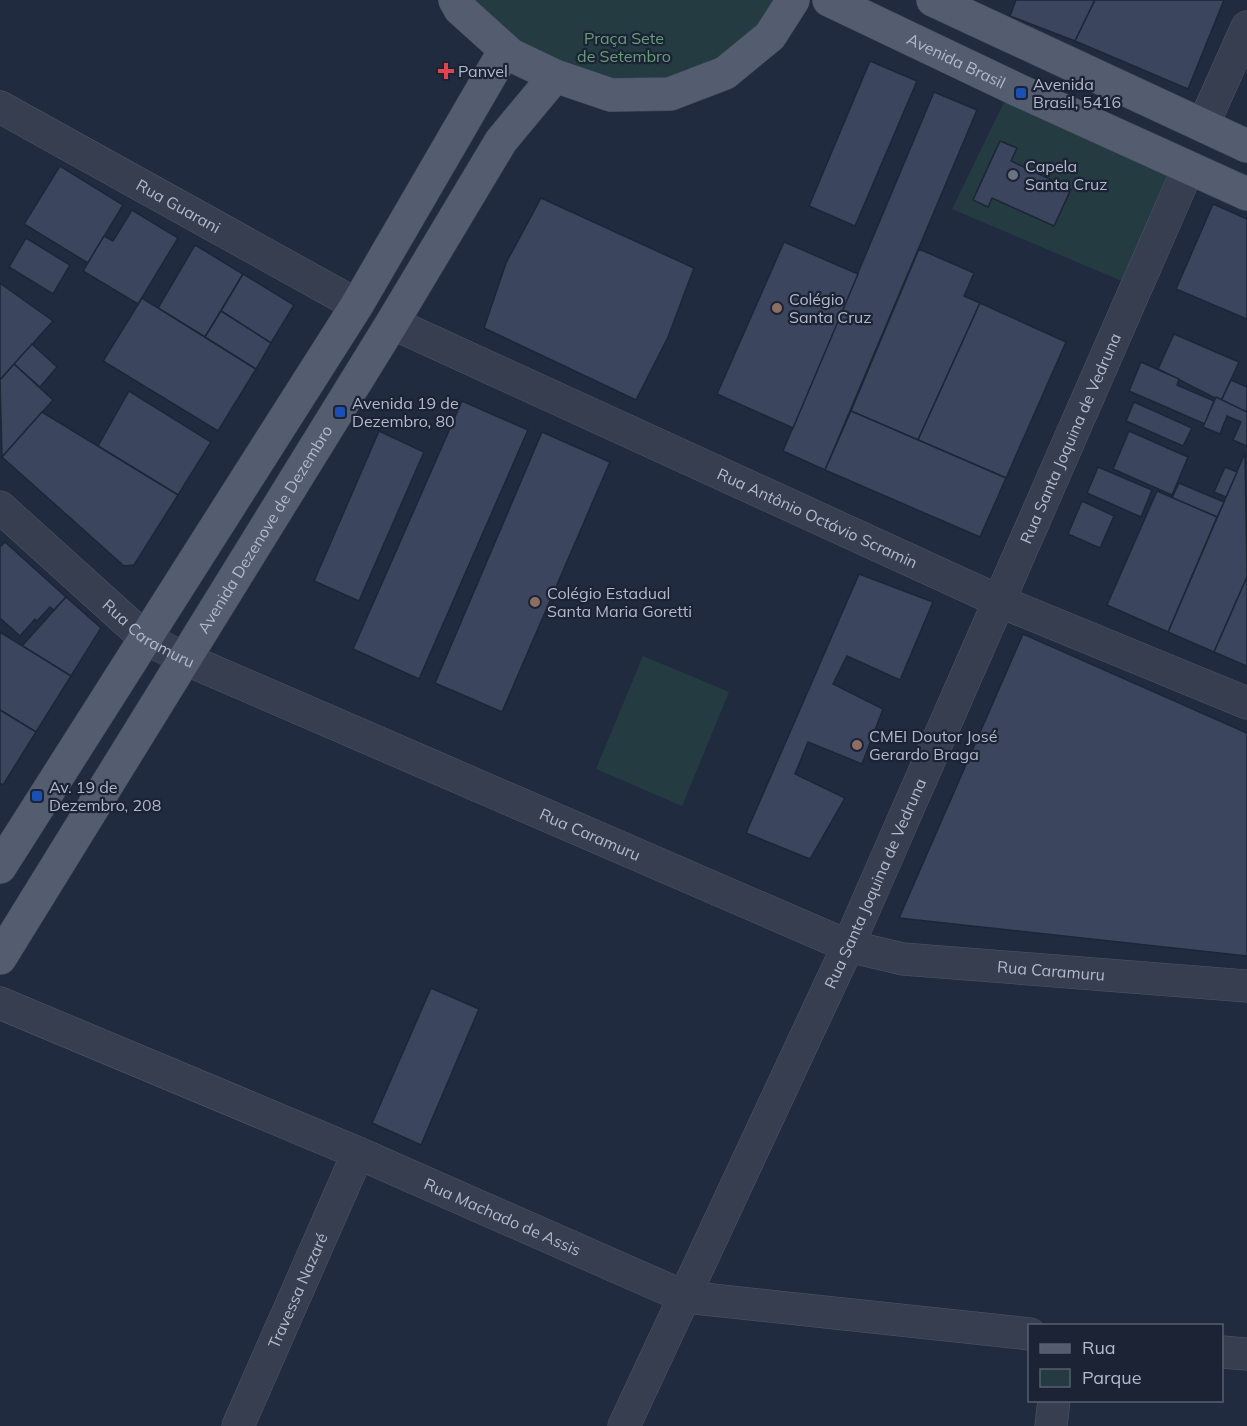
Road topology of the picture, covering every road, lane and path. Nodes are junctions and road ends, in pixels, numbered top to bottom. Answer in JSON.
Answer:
{"nodes":[{"id":1,"x":455,"y":0,"type":"edge"},
{"id":2,"x":793,"y":0,"type":"edge"},
{"id":3,"x":829,"y":0,"type":"edge"},
{"id":4,"x":933,"y":0,"type":"edge"},
{"id":5,"x":1247,"y":27,"type":"edge"},
{"id":6,"x":505,"y":50,"type":"junction"},
{"id":7,"x":555,"y":76,"type":"junction"},
{"id":8,"x":0,"y":107,"type":"edge"},
{"id":9,"x":1203,"y":125,"type":"junction"},
{"id":10,"x":1247,"y":146,"type":"edge"},
{"id":11,"x":1188,"y":169,"type":"junction"},
{"id":12,"x":1247,"y":194,"type":"edge"},
{"id":13,"x":357,"y":305,"type":"junction"},
{"id":14,"x":392,"y":322,"type":"junction"},
{"id":15,"x":0,"y":507,"type":"edge"},
{"id":16,"x":999,"y":601,"type":"junction"},
{"id":17,"x":145,"y":638,"type":"junction"},
{"id":18,"x":183,"y":658,"type":"junction"},
{"id":19,"x":1247,"y":703,"type":"edge"},
{"id":20,"x":0,"y":867,"type":"edge"},
{"id":21,"x":849,"y":946,"type":"junction"},
{"id":22,"x":0,"y":958,"type":"edge"},
{"id":23,"x":1247,"y":986,"type":"edge"},
{"id":24,"x":0,"y":1003,"type":"edge"},
{"id":25,"x":358,"y":1153,"type":"junction"},
{"id":26,"x":685,"y":1297,"type":"junction"},
{"id":27,"x":1028,"y":1334,"type":"edge"},
{"id":28,"x":1223,"y":1352,"type":"edge"},
{"id":29,"x":1247,"y":1354,"type":"edge"},
{"id":30,"x":1054,"y":1402,"type":"edge"},
{"id":31,"x":238,"y":1426,"type":"edge"},
{"id":32,"x":624,"y":1426,"type":"edge"},
{"id":33,"x":1051,"y":1426,"type":"edge"}],
"edges":[{"from":1,"to":6,"type":"main road"},
{"from":2,"to":7,"type":"main road"},
{"from":3,"to":11,"type":"main road","name":"Avenida Brasil"},
{"from":4,"to":9,"type":"main road"},
{"from":5,"to":9,"type":"street"},
{"from":6,"to":7,"type":"main road"},
{"from":6,"to":13,"type":"main road"},
{"from":7,"to":14,"type":"main road","name":"Avenida Dezenove de Dezembro"},
{"from":8,"to":13,"type":"street","name":"Rua Guarani"},
{"from":9,"to":10,"type":"main road"},
{"from":11,"to":12,"type":"main road","name":"Avenida Brasil"},
{"from":11,"to":16,"type":"street","name":"Rua Santa Joquina de Vedruna"},
{"from":13,"to":17,"type":"main road"},
{"from":14,"to":16,"type":"street","name":"Rua Antônio Octávio Scramin"},
{"from":14,"to":18,"type":"main road","name":"Avenida Dezenove de Dezembro"},
{"from":15,"to":17,"type":"street","name":"Rua Caramuru"},
{"from":16,"to":19,"type":"street","name":"Rua Antônio Octávio Scramin"},
{"from":16,"to":21,"type":"street","name":"Rua Santa Joquina de Vedruna"},
{"from":17,"to":18,"type":"street","name":"Rua Caramuru"},
{"from":17,"to":20,"type":"main road"},
{"from":18,"to":21,"type":"street","name":"Rua Caramuru"},
{"from":18,"to":22,"type":"main road","name":"Avenida Dezenove de Dezembro"},
{"from":21,"to":23,"type":"street","name":"Rua Caramuru"},
{"from":21,"to":26,"type":"street","name":"Rua Santa Joquina de Vedruna"},
{"from":24,"to":25,"type":"street","name":"Rua Machado de Assis"},
{"from":25,"to":26,"type":"street","name":"Rua Machado de Assis"},
{"from":25,"to":31,"type":"street","name":"Travessa Nazaré"},
{"from":26,"to":27,"type":"street","name":"Rua Machado de Assis"},
{"from":26,"to":32,"type":"street","name":"Rua Santa Joquina de Vedruna"},
{"from":28,"to":29,"type":"street"},
{"from":30,"to":33,"type":"street"}]}
